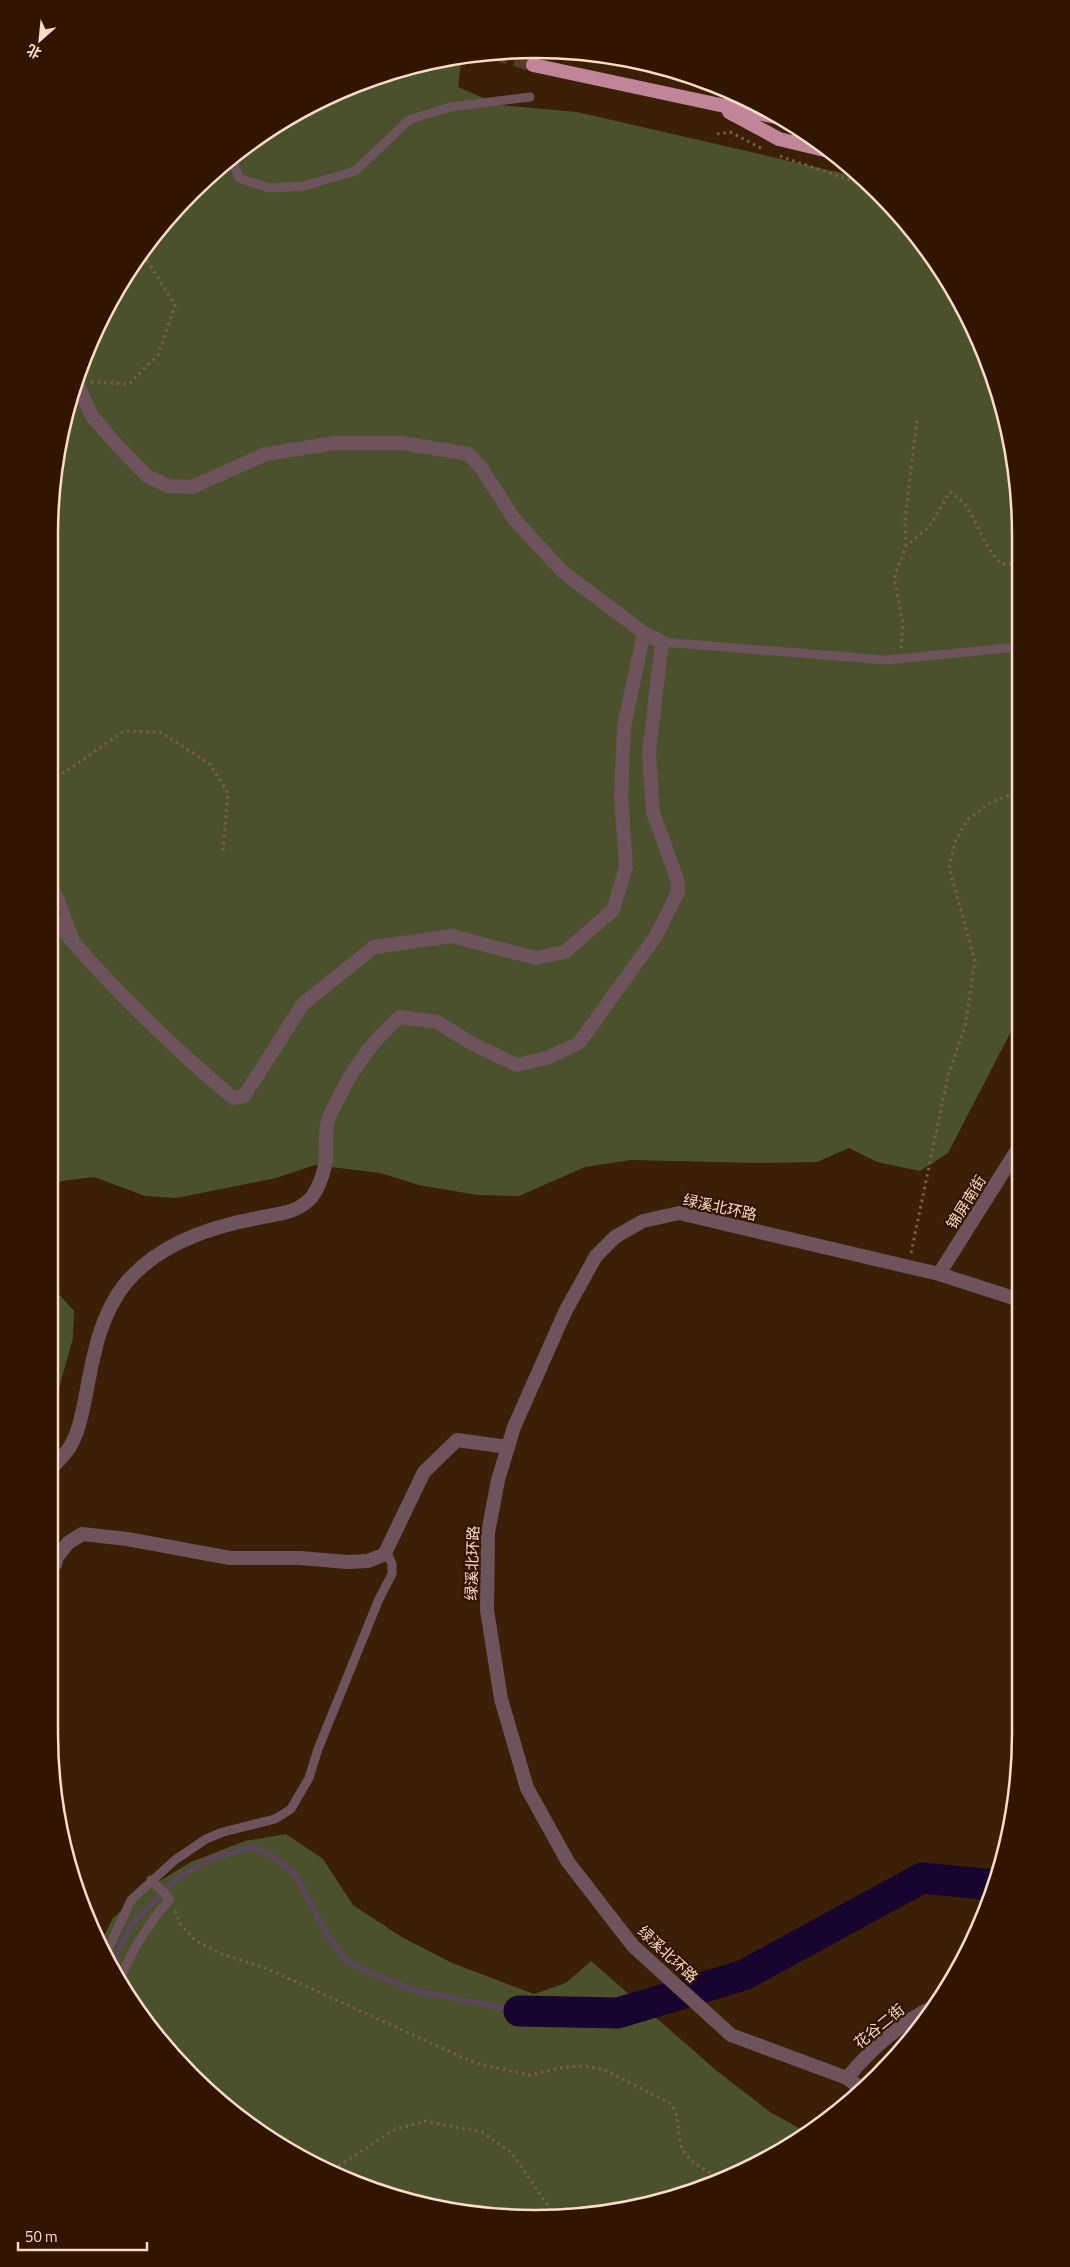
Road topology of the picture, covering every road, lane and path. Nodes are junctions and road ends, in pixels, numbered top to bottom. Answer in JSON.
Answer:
{"nodes":[{"id":1,"x":534,"y":65,"type":"tunnel mouth"},
{"id":2,"x":530,"y":97,"type":"dead end"},
{"id":3,"x":716,"y":105,"type":"junction"},
{"id":4,"x":759,"y":114,"type":"edge"},
{"id":5,"x":813,"y":147,"type":"edge"},
{"id":6,"x":234,"y":164,"type":"edge"},
{"id":7,"x":145,"y":260,"type":"edge"},
{"id":8,"x":83,"y":382,"type":"edge"},
{"id":9,"x":82,"y":387,"type":"edge"},
{"id":10,"x":916,"y":420,"type":"dead end"},
{"id":11,"x":906,"y":546,"type":"junction"},
{"id":12,"x":1012,"y":563,"type":"edge"},
{"id":13,"x":644,"y":634,"type":"junction"},
{"id":14,"x":662,"y":642,"type":"junction"},
{"id":15,"x":1012,"y":648,"type":"edge"},
{"id":16,"x":898,"y":659,"type":"junction"},
{"id":17,"x":58,"y":772,"type":"edge"},
{"id":18,"x":1012,"y":794,"type":"edge"},
{"id":19,"x":223,"y":851,"type":"dead end"},
{"id":20,"x":58,"y":893,"type":"edge"},
{"id":21,"x":58,"y":923,"type":"edge"},
{"id":22,"x":78,"y":949,"type":"junction"},
{"id":23,"x":1012,"y":1158,"type":"edge"},
{"id":24,"x":908,"y":1267,"type":"junction"},
{"id":25,"x":939,"y":1274,"type":"junction"},
{"id":26,"x":1012,"y":1297,"type":"edge"},
{"id":27,"x":508,"y":1447,"type":"junction"},
{"id":28,"x":58,"y":1460,"type":"edge"},
{"id":29,"x":386,"y":1551,"type":"junction"},
{"id":30,"x":58,"y":1556,"type":"edge"},
{"id":31,"x":153,"y":1882,"type":"junction"},
{"id":32,"x":170,"y":1899,"type":"junction"},
{"id":33,"x":109,"y":1947,"type":"edge"},
{"id":34,"x":123,"y":1973,"type":"edge"},
{"id":35,"x":921,"y":2013,"type":"edge"},
{"id":36,"x":846,"y":2078,"type":"junction"},
{"id":37,"x":856,"y":2085,"type":"edge"},
{"id":38,"x":338,"y":2166,"type":"edge"},
{"id":39,"x":714,"y":2175,"type":"edge"},
{"id":40,"x":550,"y":2209,"type":"edge"}],
"edges":[{"from":1,"to":3,"type":"highway"},
{"from":2,"to":6,"type":"lane"},
{"from":3,"to":4,"type":"highway"},
{"from":3,"to":5,"type":"highway"},
{"from":7,"to":8,"type":"path"},
{"from":9,"to":13,"type":"street"},
{"from":10,"to":11,"type":"path"},
{"from":11,"to":12,"type":"path"},
{"from":11,"to":16,"type":"path"},
{"from":13,"to":14,"type":"street"},
{"from":13,"to":22,"type":"street"},
{"from":14,"to":16,"type":"lane"},
{"from":14,"to":28,"type":"street"},
{"from":15,"to":16,"type":"lane"},
{"from":17,"to":19,"type":"path"},
{"from":18,"to":24,"type":"path"},
{"from":20,"to":22,"type":"lane"},
{"from":21,"to":22,"type":"street"},
{"from":23,"to":25,"type":"street","name":"锦屏南街"},
{"from":24,"to":25,"type":"street","name":"绿溪北环路"},
{"from":24,"to":27,"type":"street","name":"绿溪北环路"},
{"from":25,"to":26,"type":"street","name":"绿溪北环路"},
{"from":27,"to":29,"type":"street"},
{"from":27,"to":36,"type":"street","name":"绿溪北环路"},
{"from":29,"to":30,"type":"street"},
{"from":29,"to":31,"type":"lane"},
{"from":31,"to":32,"type":"lane"},
{"from":31,"to":33,"type":"lane"},
{"from":32,"to":34,"type":"lane"},
{"from":32,"to":39,"type":"path"},
{"from":35,"to":36,"type":"street","name":"花谷二街"},
{"from":36,"to":37,"type":"street","name":"绿溪北环路"},
{"from":38,"to":40,"type":"path"}]}
